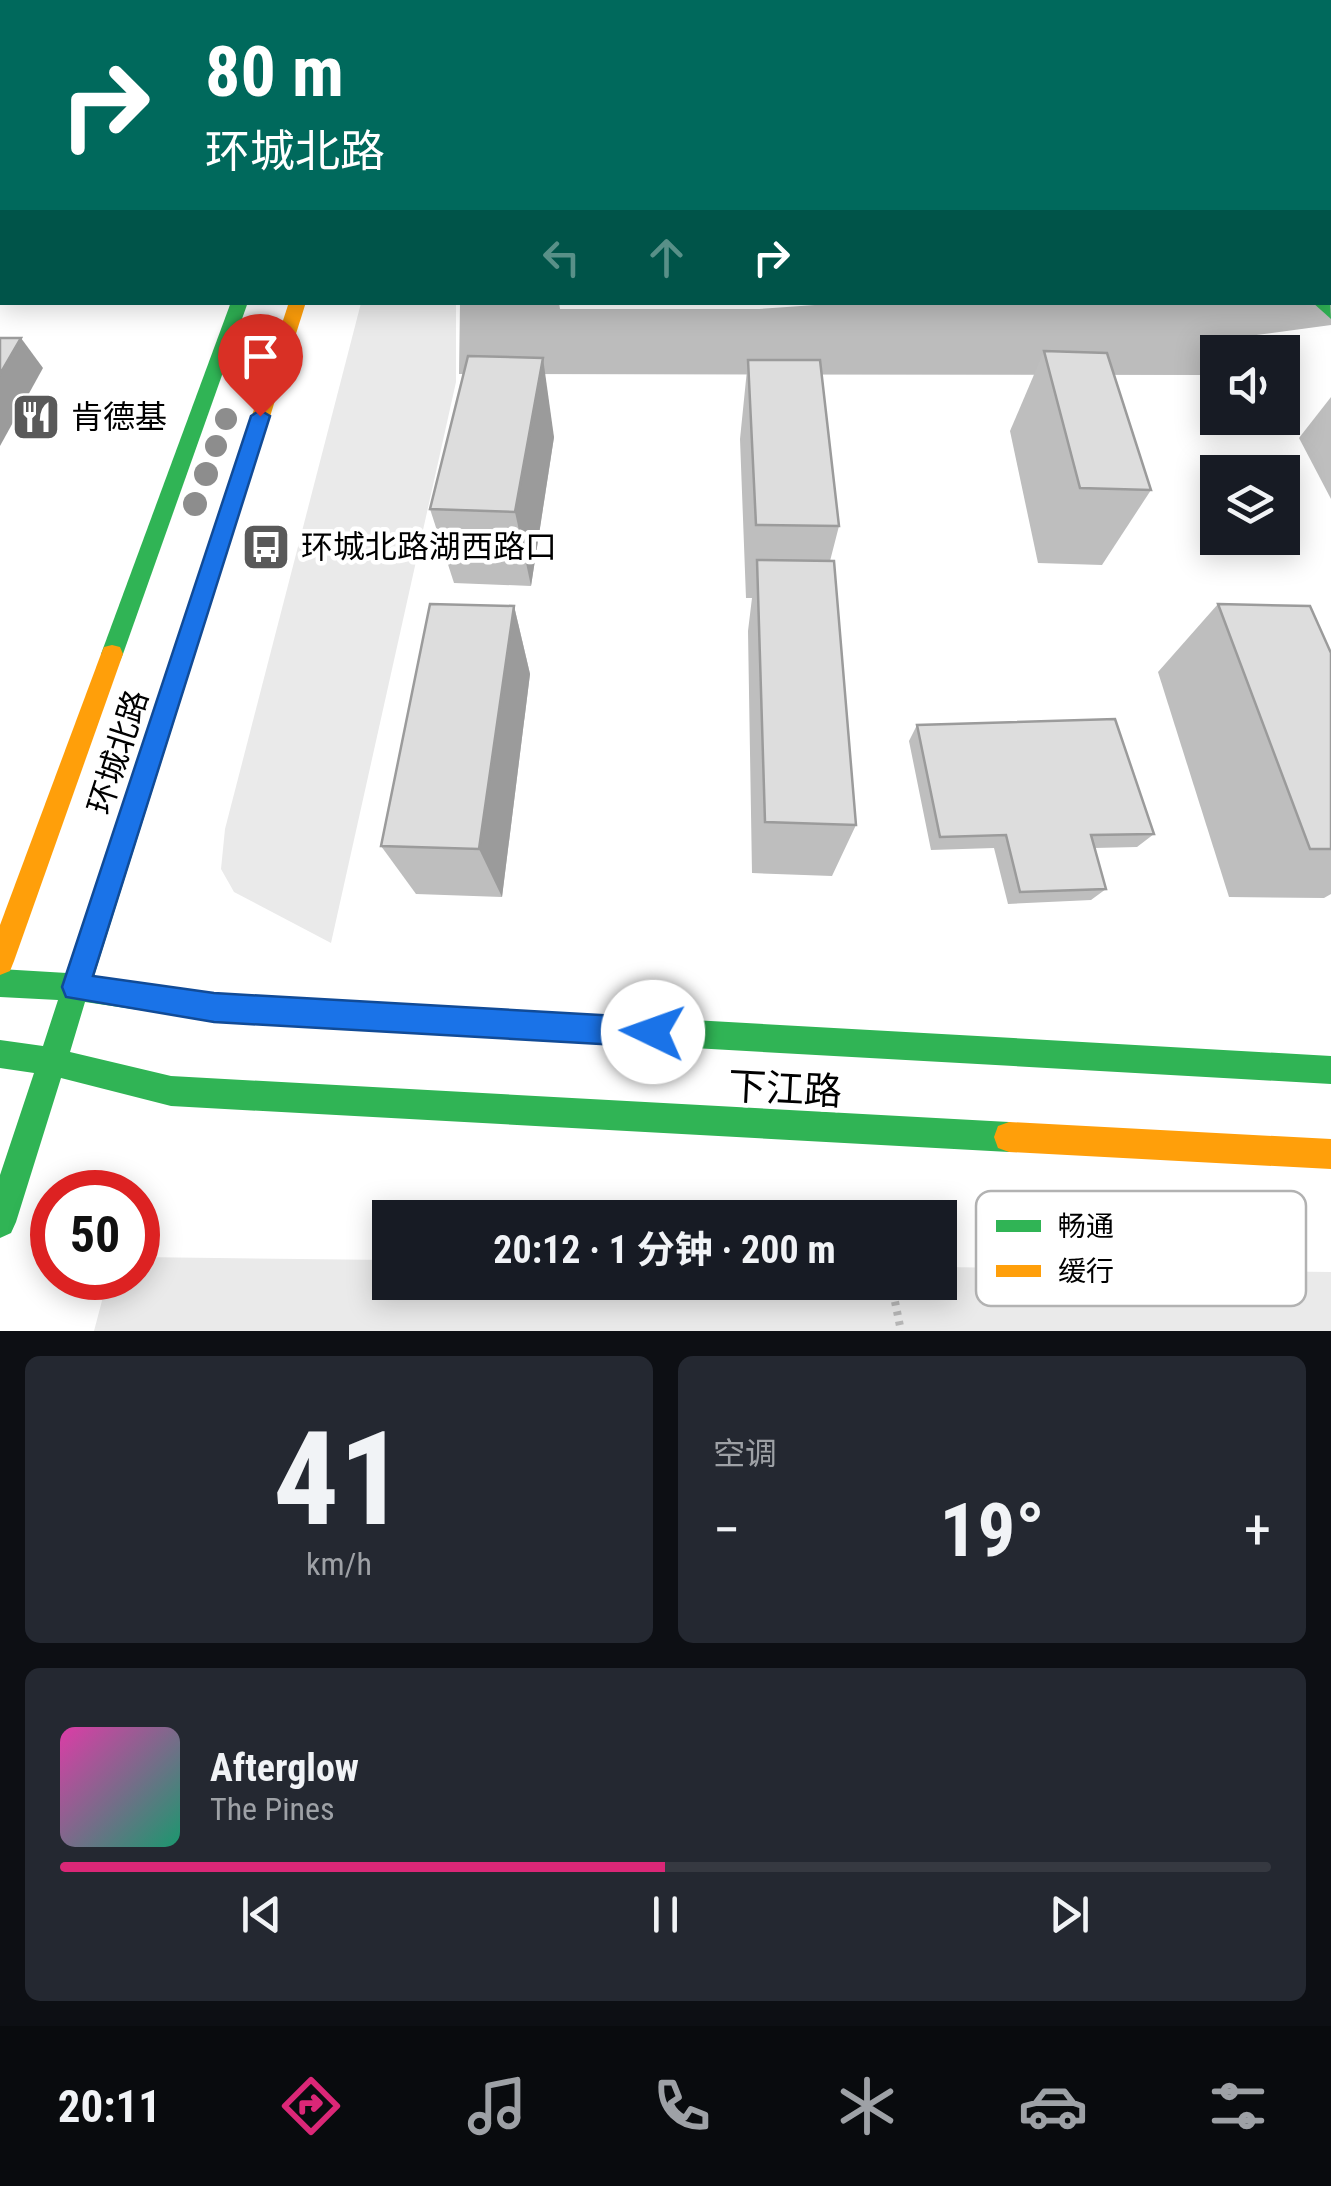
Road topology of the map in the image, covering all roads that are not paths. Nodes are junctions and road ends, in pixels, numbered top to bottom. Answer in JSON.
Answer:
{"nodes":[{"id":1,"x":239,"y":305,"type":"edge"},
{"id":2,"x":297,"y":305,"type":"edge"},
{"id":3,"x":0,"y":961,"type":"edge"},
{"id":4,"x":0,"y":983,"type":"edge"},
{"id":5,"x":76,"y":987,"type":"junction"},
{"id":6,"x":0,"y":1054,"type":"edge"},
{"id":7,"x":50,"y":1061,"type":"junction"},
{"id":8,"x":1331,"y":1070,"type":"edge"},
{"id":9,"x":1331,"y":1154,"type":"edge"},
{"id":10,"x":0,"y":1222,"type":"edge"}],
"edges":[{"from":1,"to":3,"type":"main road","name":"环城北路"},
{"from":2,"to":5,"type":"main road","name":"环城北路"},
{"from":4,"to":5,"type":"main road","name":"下江路"},
{"from":5,"to":7,"type":"main road","name":"环城北路"},
{"from":5,"to":8,"type":"main road","name":"下江路"},
{"from":6,"to":7,"type":"main road","name":"下江路"},
{"from":7,"to":9,"type":"main road","name":"下江路"},
{"from":7,"to":10,"type":"main road","name":"环城北路"}]}
